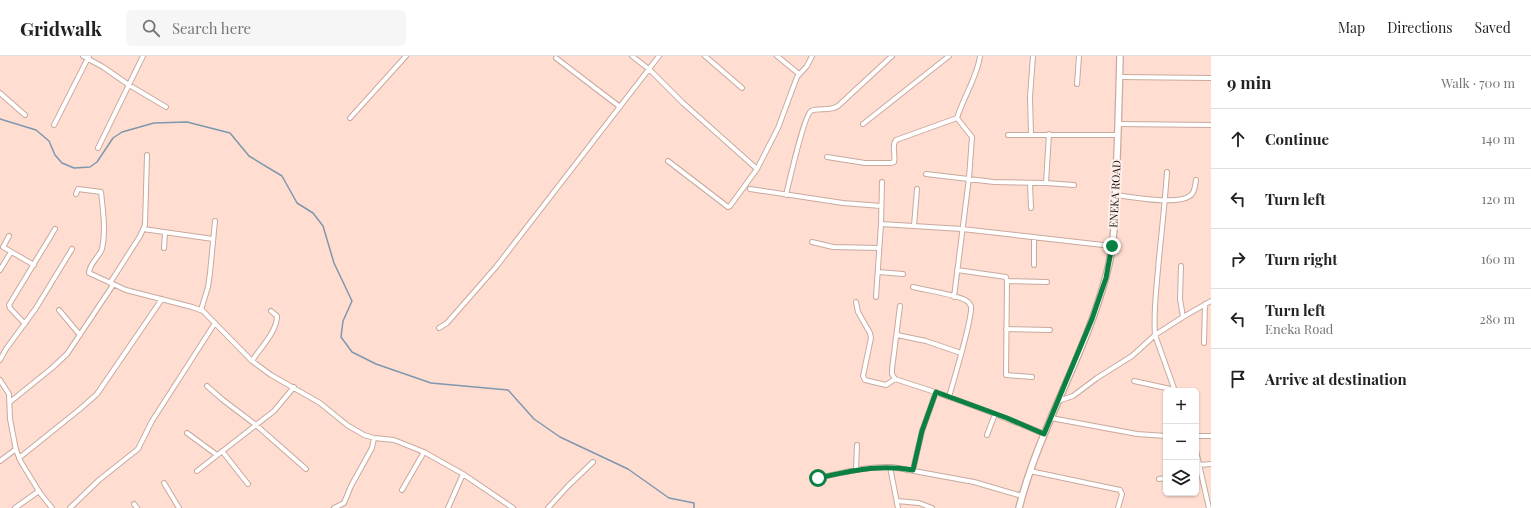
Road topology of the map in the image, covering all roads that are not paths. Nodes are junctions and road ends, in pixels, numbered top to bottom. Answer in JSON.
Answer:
{"nodes":[{"id":1,"x":83,"y":56,"type":"edge"},
{"id":2,"x":143,"y":56,"type":"edge"},
{"id":3,"x":406,"y":56,"type":"edge"},
{"id":4,"x":632,"y":56,"type":"edge"},
{"id":5,"x":659,"y":56,"type":"edge"},
{"id":6,"x":705,"y":56,"type":"edge"},
{"id":7,"x":777,"y":56,"type":"edge"},
{"id":8,"x":812,"y":56,"type":"edge"},
{"id":9,"x":892,"y":56,"type":"edge"},
{"id":10,"x":949,"y":56,"type":"edge"},
{"id":11,"x":980,"y":56,"type":"edge"},
{"id":12,"x":1032,"y":56,"type":"edge"},
{"id":13,"x":1079,"y":56,"type":"edge"},
{"id":14,"x":1120,"y":56,"type":"edge"},
{"id":15,"x":88,"y":57,"type":"edge"},
{"id":16,"x":556,"y":58,"type":"dead end"},
{"id":17,"x":650,"y":70,"type":"junction"},
{"id":18,"x":799,"y":74,"type":"junction"},
{"id":19,"x":1119,"y":77,"type":"junction"},
{"id":20,"x":1211,"y":78,"type":"edge"},
{"id":21,"x":1077,"y":84,"type":"dead end"},
{"id":22,"x":129,"y":85,"type":"junction"},
{"id":23,"x":742,"y":88,"type":"dead end"},
{"id":24,"x":0,"y":93,"type":"edge"},
{"id":25,"x":166,"y":107,"type":"dead end"},
{"id":26,"x":620,"y":107,"type":"junction"},
{"id":27,"x":25,"y":115,"type":"dead end"},
{"id":28,"x":350,"y":118,"type":"dead end"},
{"id":29,"x":957,"y":118,"type":"junction"},
{"id":30,"x":863,"y":124,"type":"dead end"},
{"id":31,"x":1118,"y":124,"type":"junction"},
{"id":32,"x":54,"y":125,"type":"dead end"},
{"id":33,"x":1211,"y":125,"type":"edge"},
{"id":34,"x":1031,"y":134,"type":"junction"},
{"id":35,"x":1049,"y":134,"type":"junction"},
{"id":36,"x":1008,"y":135,"type":"dead end"},
{"id":37,"x":1118,"y":135,"type":"junction"},
{"id":38,"x":98,"y":148,"type":"dead end"},
{"id":39,"x":148,"y":155,"type":"dead end"},
{"id":40,"x":827,"y":157,"type":"dead end"},
{"id":41,"x":668,"y":161,"type":"dead end"},
{"id":42,"x":757,"y":168,"type":"junction"},
{"id":43,"x":1167,"y":172,"type":"dead end"},
{"id":44,"x":926,"y":174,"type":"dead end"},
{"id":45,"x":969,"y":178,"type":"junction"},
{"id":46,"x":1196,"y":180,"type":"dead end"},
{"id":47,"x":882,"y":182,"type":"dead end"},
{"id":48,"x":1030,"y":183,"type":"junction"},
{"id":49,"x":1046,"y":183,"type":"junction"},
{"id":50,"x":1074,"y":185,"type":"dead end"},
{"id":51,"x":917,"y":188,"type":"dead end"},
{"id":52,"x":750,"y":189,"type":"dead end"},
{"id":53,"x":76,"y":194,"type":"dead end"},
{"id":54,"x":786,"y":195,"type":"junction"},
{"id":55,"x":1116,"y":195,"type":"junction"},
{"id":56,"x":1165,"y":200,"type":"junction"},
{"id":57,"x":881,"y":206,"type":"junction"},
{"id":58,"x":1031,"y":208,"type":"dead end"},
{"id":59,"x":215,"y":221,"type":"dead end"},
{"id":60,"x":881,"y":224,"type":"junction"},
{"id":61,"x":914,"y":226,"type":"junction"},
{"id":62,"x":55,"y":229,"type":"dead end"},
{"id":63,"x":962,"y":229,"type":"junction"},
{"id":64,"x":143,"y":230,"type":"junction"},
{"id":65,"x":165,"y":232,"type":"junction"},
{"id":66,"x":9,"y":236,"type":"dead end"},
{"id":67,"x":1034,"y":238,"type":"junction"},
{"id":68,"x":213,"y":239,"type":"junction"},
{"id":69,"x":812,"y":242,"type":"dead end"},
{"id":70,"x":1112,"y":246,"type":"junction"},
{"id":71,"x":164,"y":248,"type":"dead end"},
{"id":72,"x":879,"y":248,"type":"junction"},
{"id":73,"x":72,"y":249,"type":"dead end"},
{"id":74,"x":11,"y":252,"type":"junction"},
{"id":75,"x":34,"y":265,"type":"junction"},
{"id":76,"x":1034,"y":265,"type":"dead end"},
{"id":77,"x":1181,"y":266,"type":"dead end"},
{"id":78,"x":0,"y":270,"type":"edge"},
{"id":79,"x":957,"y":270,"type":"junction"},
{"id":80,"x":878,"y":272,"type":"junction"},
{"id":81,"x":903,"y":274,"type":"dead end"},
{"id":82,"x":1007,"y":281,"type":"junction"},
{"id":83,"x":1047,"y":282,"type":"dead end"},
{"id":84,"x":112,"y":284,"type":"junction"},
{"id":85,"x":913,"y":287,"type":"dead end"},
{"id":86,"x":876,"y":297,"type":"dead end"},
{"id":87,"x":954,"y":297,"type":"junction"},
{"id":88,"x":162,"y":299,"type":"junction"},
{"id":89,"x":1211,"y":301,"type":"edge"},
{"id":90,"x":856,"y":302,"type":"dead end"},
{"id":91,"x":1205,"y":304,"type":"junction"},
{"id":92,"x":900,"y":306,"type":"dead end"},
{"id":93,"x":59,"y":310,"type":"dead end"},
{"id":94,"x":201,"y":310,"type":"junction"},
{"id":95,"x":271,"y":311,"type":"dead end"},
{"id":96,"x":1183,"y":317,"type":"junction"},
{"id":97,"x":215,"y":323,"type":"junction"},
{"id":98,"x":25,"y":324,"type":"junction"},
{"id":99,"x":439,"y":328,"type":"dead end"},
{"id":100,"x":1006,"y":329,"type":"junction"},
{"id":101,"x":1050,"y":330,"type":"dead end"},
{"id":102,"x":80,"y":335,"type":"junction"},
{"id":103,"x":897,"y":335,"type":"junction"},
{"id":104,"x":1156,"y":335,"type":"junction"},
{"id":105,"x":1204,"y":343,"type":"dead end"},
{"id":106,"x":961,"y":353,"type":"junction"},
{"id":107,"x":0,"y":360,"type":"edge"},
{"id":108,"x":252,"y":361,"type":"junction"},
{"id":109,"x":1032,"y":377,"type":"dead end"},
{"id":110,"x":895,"y":379,"type":"junction"},
{"id":111,"x":0,"y":380,"type":"edge"},
{"id":112,"x":1134,"y":381,"type":"dead end"},
{"id":113,"x":207,"y":386,"type":"dead end"},
{"id":114,"x":294,"y":387,"type":"junction"},
{"id":115,"x":1163,"y":388,"type":"edge"},
{"id":116,"x":1174,"y":388,"type":"edge"},
{"id":117,"x":936,"y":392,"type":"junction"},
{"id":118,"x":949,"y":397,"type":"junction"},
{"id":119,"x":1058,"y":401,"type":"junction"},
{"id":120,"x":10,"y":402,"type":"junction"},
{"id":121,"x":995,"y":414,"type":"junction"},
{"id":122,"x":1051,"y":418,"type":"junction"},
{"id":123,"x":256,"y":425,"type":"junction"},
{"id":124,"x":187,"y":433,"type":"dead end"},
{"id":125,"x":1044,"y":434,"type":"junction"},
{"id":126,"x":987,"y":435,"type":"dead end"},
{"id":127,"x":1163,"y":436,"type":"edge"},
{"id":128,"x":1199,"y":436,"type":"edge"},
{"id":129,"x":1211,"y":436,"type":"edge"},
{"id":130,"x":374,"y":438,"type":"junction"},
{"id":131,"x":857,"y":445,"type":"dead end"},
{"id":132,"x":16,"y":449,"type":"junction"},
{"id":133,"x":222,"y":452,"type":"junction"},
{"id":134,"x":424,"y":452,"type":"junction"},
{"id":135,"x":217,"y":455,"type":"junction"},
{"id":136,"x":19,"y":458,"type":"junction"},
{"id":137,"x":0,"y":461,"type":"edge"},
{"id":138,"x":593,"y":462,"type":"dead end"},
{"id":139,"x":1211,"y":464,"type":"edge"},
{"id":140,"x":1199,"y":465,"type":"joint"},
{"id":141,"x":890,"y":467,"type":"junction"},
{"id":142,"x":306,"y":469,"type":"dead end"},
{"id":143,"x":856,"y":470,"type":"junction"},
{"id":144,"x":913,"y":470,"type":"junction"},
{"id":145,"x":1030,"y":471,"type":"junction"},
{"id":146,"x":197,"y":472,"type":"dead end"},
{"id":147,"x":463,"y":474,"type":"junction"},
{"id":148,"x":1202,"y":475,"type":"joint"},
{"id":149,"x":818,"y":478,"type":"dead end"},
{"id":150,"x":1159,"y":478,"type":"dead end"},
{"id":151,"x":1163,"y":478,"type":"edge"},
{"id":152,"x":164,"y":483,"type":"dead end"},
{"id":153,"x":248,"y":484,"type":"dead end"},
{"id":154,"x":402,"y":490,"type":"dead end"},
{"id":155,"x":39,"y":491,"type":"junction"},
{"id":156,"x":1206,"y":493,"type":"junction"},
{"id":157,"x":1211,"y":493,"type":"edge"},
{"id":158,"x":1022,"y":496,"type":"junction"},
{"id":159,"x":897,"y":501,"type":"junction"},
{"id":160,"x":134,"y":504,"type":"dead end"},
{"id":161,"x":15,"y":508,"type":"edge"},
{"id":162,"x":52,"y":508,"type":"edge"},
{"id":163,"x":70,"y":508,"type":"edge"},
{"id":164,"x":137,"y":508,"type":"edge"},
{"id":165,"x":179,"y":508,"type":"edge"},
{"id":166,"x":334,"y":508,"type":"edge"},
{"id":167,"x":448,"y":508,"type":"edge"},
{"id":168,"x":514,"y":508,"type":"edge"},
{"id":169,"x":548,"y":508,"type":"edge"},
{"id":170,"x":898,"y":508,"type":"edge"},
{"id":171,"x":932,"y":508,"type":"edge"},
{"id":172,"x":1019,"y":508,"type":"edge"},
{"id":173,"x":1118,"y":508,"type":"edge"},
{"id":174,"x":1209,"y":508,"type":"edge"}],
"edges":[{"from":1,"to":15,"type":"street"},
{"from":2,"to":22,"type":"street"},
{"from":3,"to":28,"type":"street"},
{"from":4,"to":17,"type":"street"},
{"from":5,"to":17,"type":"street"},
{"from":6,"to":23,"type":"street"},
{"from":7,"to":18,"type":"street"},
{"from":8,"to":18,"type":"street"},
{"from":9,"to":54,"type":"street"},
{"from":10,"to":30,"type":"street"},
{"from":11,"to":29,"type":"street"},
{"from":12,"to":34,"type":"street"},
{"from":13,"to":21,"type":"street"},
{"from":14,"to":19,"type":"main road","name":"ENEKA ROAD"},
{"from":15,"to":22,"type":"street"},
{"from":15,"to":32,"type":"street"},
{"from":16,"to":26,"type":"street"},
{"from":17,"to":26,"type":"street"},
{"from":17,"to":42,"type":"street"},
{"from":18,"to":42,"type":"street"},
{"from":19,"to":20,"type":"street"},
{"from":19,"to":31,"type":"main road","name":"ENEKA ROAD"},
{"from":22,"to":25,"type":"street"},
{"from":22,"to":38,"type":"street"},
{"from":24,"to":27,"type":"street"},
{"from":26,"to":99,"type":"street"},
{"from":29,"to":40,"type":"street"},
{"from":29,"to":45,"type":"street"},
{"from":31,"to":33,"type":"street"},
{"from":31,"to":37,"type":"main road","name":"ENEKA ROAD"},
{"from":34,"to":35,"type":"street"},
{"from":34,"to":36,"type":"street"},
{"from":35,"to":37,"type":"street"},
{"from":35,"to":49,"type":"street"},
{"from":37,"to":55,"type":"main road","name":"ENEKA ROAD"},
{"from":39,"to":64,"type":"street"},
{"from":41,"to":42,"type":"street"},
{"from":43,"to":56,"type":"street"},
{"from":44,"to":45,"type":"street"},
{"from":45,"to":48,"type":"street"},
{"from":45,"to":63,"type":"street"},
{"from":46,"to":56,"type":"street"},
{"from":47,"to":57,"type":"street"},
{"from":48,"to":49,"type":"street"},
{"from":48,"to":58,"type":"street"},
{"from":49,"to":50,"type":"street"},
{"from":51,"to":61,"type":"street"},
{"from":52,"to":54,"type":"street"},
{"from":53,"to":84,"type":"street"},
{"from":54,"to":57,"type":"street"},
{"from":55,"to":56,"type":"street"},
{"from":55,"to":70,"type":"main road","name":"ENEKA ROAD"},
{"from":56,"to":104,"type":"street"},
{"from":57,"to":60,"type":"street"},
{"from":59,"to":68,"type":"street"},
{"from":60,"to":61,"type":"street"},
{"from":60,"to":72,"type":"street"},
{"from":61,"to":63,"type":"street"},
{"from":62,"to":75,"type":"street"},
{"from":63,"to":67,"type":"street"},
{"from":63,"to":79,"type":"street"},
{"from":64,"to":65,"type":"street"},
{"from":64,"to":84,"type":"street"},
{"from":65,"to":68,"type":"street"},
{"from":65,"to":71,"type":"street"},
{"from":66,"to":74,"type":"street"},
{"from":67,"to":70,"type":"street"},
{"from":67,"to":76,"type":"street"},
{"from":68,"to":94,"type":"street"},
{"from":69,"to":72,"type":"street"},
{"from":70,"to":119,"type":"main road","name":"ENEKA ROAD"},
{"from":72,"to":80,"type":"street"},
{"from":73,"to":98,"type":"street"},
{"from":74,"to":75,"type":"street"},
{"from":74,"to":78,"type":"street"},
{"from":75,"to":98,"type":"street"},
{"from":77,"to":96,"type":"street"},
{"from":79,"to":82,"type":"street"},
{"from":79,"to":87,"type":"street"},
{"from":80,"to":81,"type":"street"},
{"from":80,"to":86,"type":"street"},
{"from":82,"to":83,"type":"street"},
{"from":82,"to":100,"type":"street"},
{"from":84,"to":88,"type":"street"},
{"from":84,"to":102,"type":"street"},
{"from":85,"to":87,"type":"street"},
{"from":87,"to":106,"type":"street"},
{"from":88,"to":94,"type":"street"},
{"from":88,"to":136,"type":"street"},
{"from":89,"to":91,"type":"street"},
{"from":90,"to":110,"type":"street"},
{"from":91,"to":96,"type":"street"},
{"from":91,"to":105,"type":"street"},
{"from":92,"to":103,"type":"street"},
{"from":93,"to":102,"type":"street"},
{"from":94,"to":97,"type":"street"},
{"from":95,"to":108,"type":"street"},
{"from":96,"to":104,"type":"street"},
{"from":97,"to":108,"type":"street"},
{"from":97,"to":163,"type":"street"},
{"from":98,"to":107,"type":"street"},
{"from":100,"to":101,"type":"street"},
{"from":100,"to":109,"type":"street"},
{"from":102,"to":120,"type":"street"},
{"from":103,"to":106,"type":"street"},
{"from":103,"to":110,"type":"street"},
{"from":104,"to":116,"type":"street"},
{"from":104,"to":119,"type":"street"},
{"from":106,"to":118,"type":"street"},
{"from":108,"to":114,"type":"street"},
{"from":110,"to":117,"type":"street"},
{"from":111,"to":120,"type":"street"},
{"from":112,"to":115,"type":"street"},
{"from":113,"to":123,"type":"street"},
{"from":114,"to":123,"type":"street"},
{"from":114,"to":130,"type":"street"},
{"from":117,"to":118,"type":"street"},
{"from":117,"to":144,"type":"street"},
{"from":118,"to":121,"type":"street"},
{"from":119,"to":122,"type":"main road","name":"ENEKA ROAD"},
{"from":120,"to":132,"type":"street"},
{"from":121,"to":125,"type":"street"},
{"from":121,"to":126,"type":"street"},
{"from":122,"to":125,"type":"main road","name":"ENEKA ROAD"},
{"from":122,"to":127,"type":"street"},
{"from":123,"to":133,"type":"street"},
{"from":123,"to":142,"type":"street"},
{"from":124,"to":135,"type":"street"},
{"from":125,"to":145,"type":"main road","name":"ENEKA ROAD"},
{"from":128,"to":129,"type":"street"},
{"from":130,"to":134,"type":"street"},
{"from":130,"to":166,"type":"street"},
{"from":131,"to":143,"type":"street"},
{"from":132,"to":136,"type":"street"},
{"from":132,"to":137,"type":"street"},
{"from":133,"to":135,"type":"street"},
{"from":133,"to":153,"type":"street"},
{"from":134,"to":147,"type":"street"},
{"from":134,"to":154,"type":"street"},
{"from":135,"to":146,"type":"street"},
{"from":136,"to":155,"type":"street"},
{"from":138,"to":169,"type":"street"},
{"from":139,"to":140,"type":"street"},
{"from":140,"to":148,"type":"street"},
{"from":141,"to":143,"type":"street"},
{"from":141,"to":144,"type":"street"},
{"from":141,"to":159,"type":"street"},
{"from":143,"to":149,"type":"street"},
{"from":144,"to":158,"type":"street"},
{"from":145,"to":158,"type":"main road","name":"ENEKA ROAD"},
{"from":145,"to":173,"type":"street"},
{"from":147,"to":167,"type":"street"},
{"from":147,"to":168,"type":"street"},
{"from":148,"to":156,"type":"street"},
{"from":150,"to":151,"type":"street"},
{"from":152,"to":165,"type":"street"},
{"from":155,"to":161,"type":"street"},
{"from":155,"to":162,"type":"street"},
{"from":156,"to":157,"type":"street"},
{"from":156,"to":174,"type":"street"},
{"from":158,"to":172,"type":"main road","name":"ENEKA ROAD"},
{"from":159,"to":170,"type":"street"},
{"from":159,"to":171,"type":"street"},
{"from":160,"to":164,"type":"street"}]}
